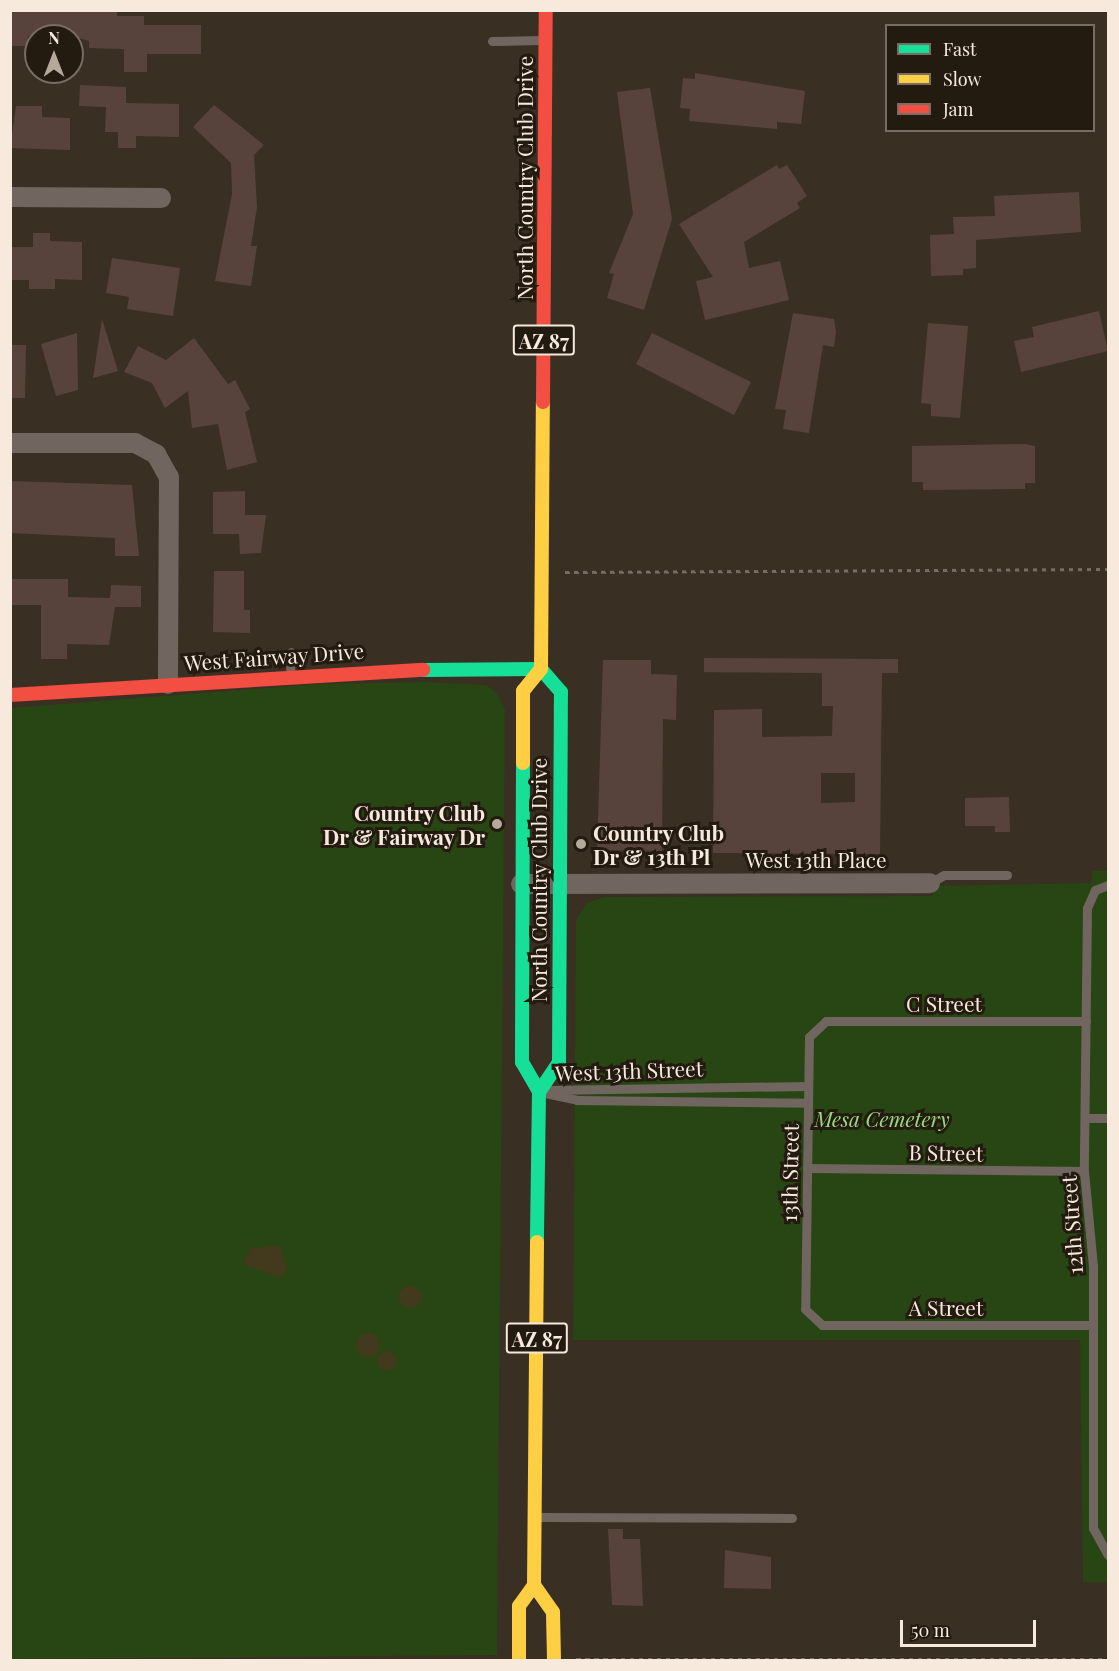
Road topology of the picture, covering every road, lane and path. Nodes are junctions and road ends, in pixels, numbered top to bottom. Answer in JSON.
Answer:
{"nodes":[{"id":1,"x":546,"y":10,"type":"edge"},
{"id":2,"x":546,"y":40,"type":"junction"},
{"id":3,"x":492,"y":41,"type":"dead end"},
{"id":4,"x":10,"y":197,"type":"edge"},
{"id":5,"x":161,"y":198,"type":"dead end"},
{"id":6,"x":10,"y":443,"type":"edge"},
{"id":7,"x":1108,"y":569,"type":"edge"},
{"id":8,"x":542,"y":572,"type":"junction"},
{"id":9,"x":291,"y":652,"type":"dead end"},
{"id":10,"x":541,"y":669,"type":"junction"},
{"id":11,"x":290,"y":675,"type":"junction"},
{"id":12,"x":168,"y":684,"type":"junction"},
{"id":13,"x":10,"y":695,"type":"edge"},
{"id":14,"x":1007,"y":875,"type":"dead end"},
{"id":15,"x":930,"y":883,"type":"joint"},
{"id":16,"x":521,"y":884,"type":"junction"},
{"id":17,"x":559,"y":884,"type":"junction"},
{"id":18,"x":1108,"y":885,"type":"edge"},
{"id":19,"x":1086,"y":1021,"type":"junction"},
{"id":20,"x":809,"y":1037,"type":"joint"},
{"id":21,"x":808,"y":1086,"type":"junction"},
{"id":22,"x":539,"y":1092,"type":"junction"},
{"id":23,"x":808,"y":1103,"type":"junction"},
{"id":24,"x":1085,"y":1118,"type":"junction"},
{"id":25,"x":1108,"y":1118,"type":"edge"},
{"id":26,"x":807,"y":1168,"type":"junction"},
{"id":27,"x":1084,"y":1171,"type":"junction"},
{"id":28,"x":805,"y":1309,"type":"joint"},
{"id":29,"x":1093,"y":1326,"type":"junction"},
{"id":30,"x":535,"y":1517,"type":"junction"},
{"id":31,"x":792,"y":1518,"type":"dead end"},
{"id":32,"x":1108,"y":1555,"type":"edge"},
{"id":33,"x":534,"y":1585,"type":"junction"},
{"id":34,"x":574,"y":1659,"type":"dead end"},
{"id":35,"x":1108,"y":1659,"type":"edge"},
{"id":36,"x":519,"y":1660,"type":"edge"},
{"id":37,"x":554,"y":1660,"type":"edge"}],
"edges":[{"from":1,"to":2,"type":"main road","name":"North Country Club Drive","number":"AZ 87"},
{"from":2,"to":3,"type":"lane"},
{"from":2,"to":8,"type":"main road","name":"North Country Club Drive","number":"AZ 87"},
{"from":4,"to":5,"type":"street"},
{"from":6,"to":12,"type":"street"},
{"from":7,"to":8,"type":"path"},
{"from":8,"to":10,"type":"main road","name":"North Country Club Drive","number":"AZ 87"},
{"from":9,"to":11,"type":"lane"},
{"from":10,"to":11,"type":"main road","name":"West Fairway Drive"},
{"from":10,"to":16,"type":"main road","name":"North Country Club Drive"},
{"from":10,"to":17,"type":"main road","name":"North Country Club Drive"},
{"from":11,"to":12,"type":"main road","name":"West Fairway Drive"},
{"from":12,"to":13,"type":"main road","name":"West Fairway Drive"},
{"from":14,"to":15,"type":"lane"},
{"from":15,"to":17,"type":"street","name":"West 13th Place"},
{"from":16,"to":17,"type":"street","name":"West 13th Place"},
{"from":16,"to":22,"type":"main road","name":"North Country Club Drive"},
{"from":17,"to":22,"type":"main road","name":"North Country Club Drive"},
{"from":18,"to":19,"type":"lane","name":"12th Street"},
{"from":19,"to":20,"type":"lane","name":"C Street"},
{"from":19,"to":24,"type":"lane","name":"12th Street"},
{"from":20,"to":21,"type":"lane","name":"13th Street"},
{"from":21,"to":22,"type":"lane","name":"West 13th Street"},
{"from":21,"to":23,"type":"lane","name":"13th Street"},
{"from":22,"to":23,"type":"lane","name":"West 13th Street"},
{"from":22,"to":30,"type":"main road","number":"AZ 87"},
{"from":23,"to":26,"type":"lane","name":"13th Street"},
{"from":24,"to":25,"type":"lane"},
{"from":24,"to":27,"type":"lane","name":"12th Street"},
{"from":26,"to":27,"type":"lane","name":"B Street"},
{"from":26,"to":28,"type":"lane","name":"13th Street"},
{"from":27,"to":29,"type":"lane","name":"12th Street"},
{"from":28,"to":29,"type":"lane","name":"A Street"},
{"from":29,"to":32,"type":"lane","name":"12th Street"},
{"from":30,"to":31,"type":"lane"},
{"from":30,"to":33,"type":"main road","number":"AZ 87"},
{"from":33,"to":36,"type":"main road","number":"AZ 87"},
{"from":33,"to":37,"type":"main road"},
{"from":34,"to":35,"type":"path"}]}
